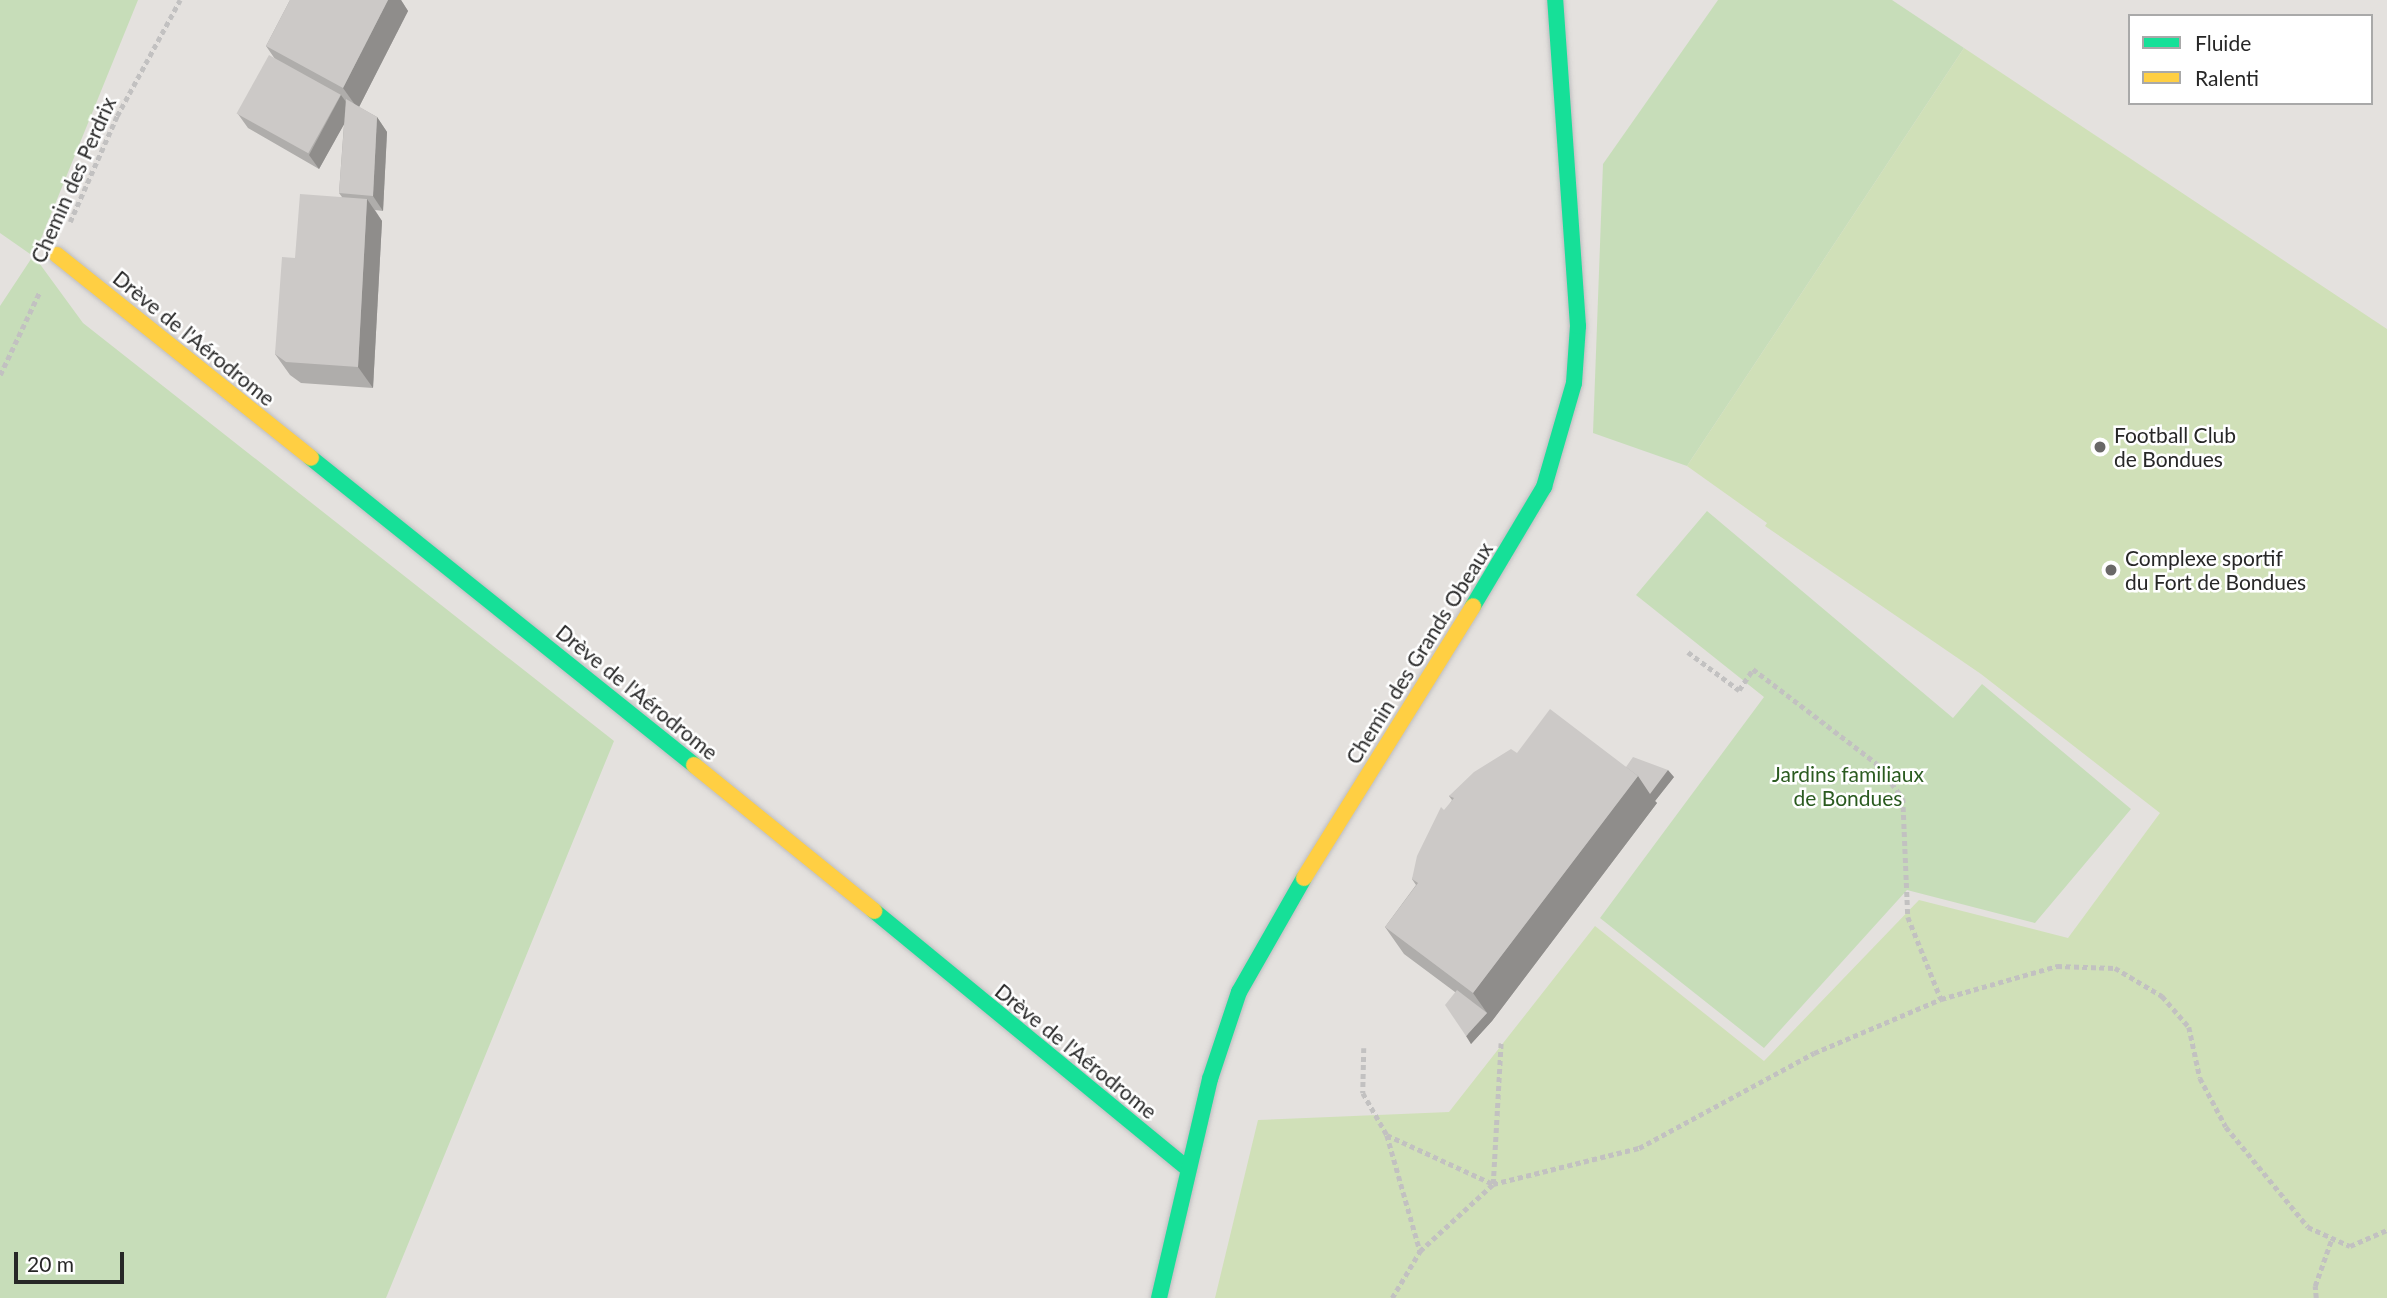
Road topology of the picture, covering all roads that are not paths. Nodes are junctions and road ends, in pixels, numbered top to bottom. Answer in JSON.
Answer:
{"nodes":[{"id":1,"x":1555,"y":0,"type":"edge"},
{"id":2,"x":57,"y":255,"type":"road end"},
{"id":3,"x":1187,"y":1168,"type":"junction"},
{"id":4,"x":1158,"y":1298,"type":"edge"}],
"edges":[{"from":1,"to":3,"type":"street","name":"Chemin des Grands Obeaux"},
{"from":2,"to":3,"type":"street","name":"Drève de l'Aérodrome"},
{"from":3,"to":4,"type":"street","name":"Chemin des Grands Obeaux"}]}
